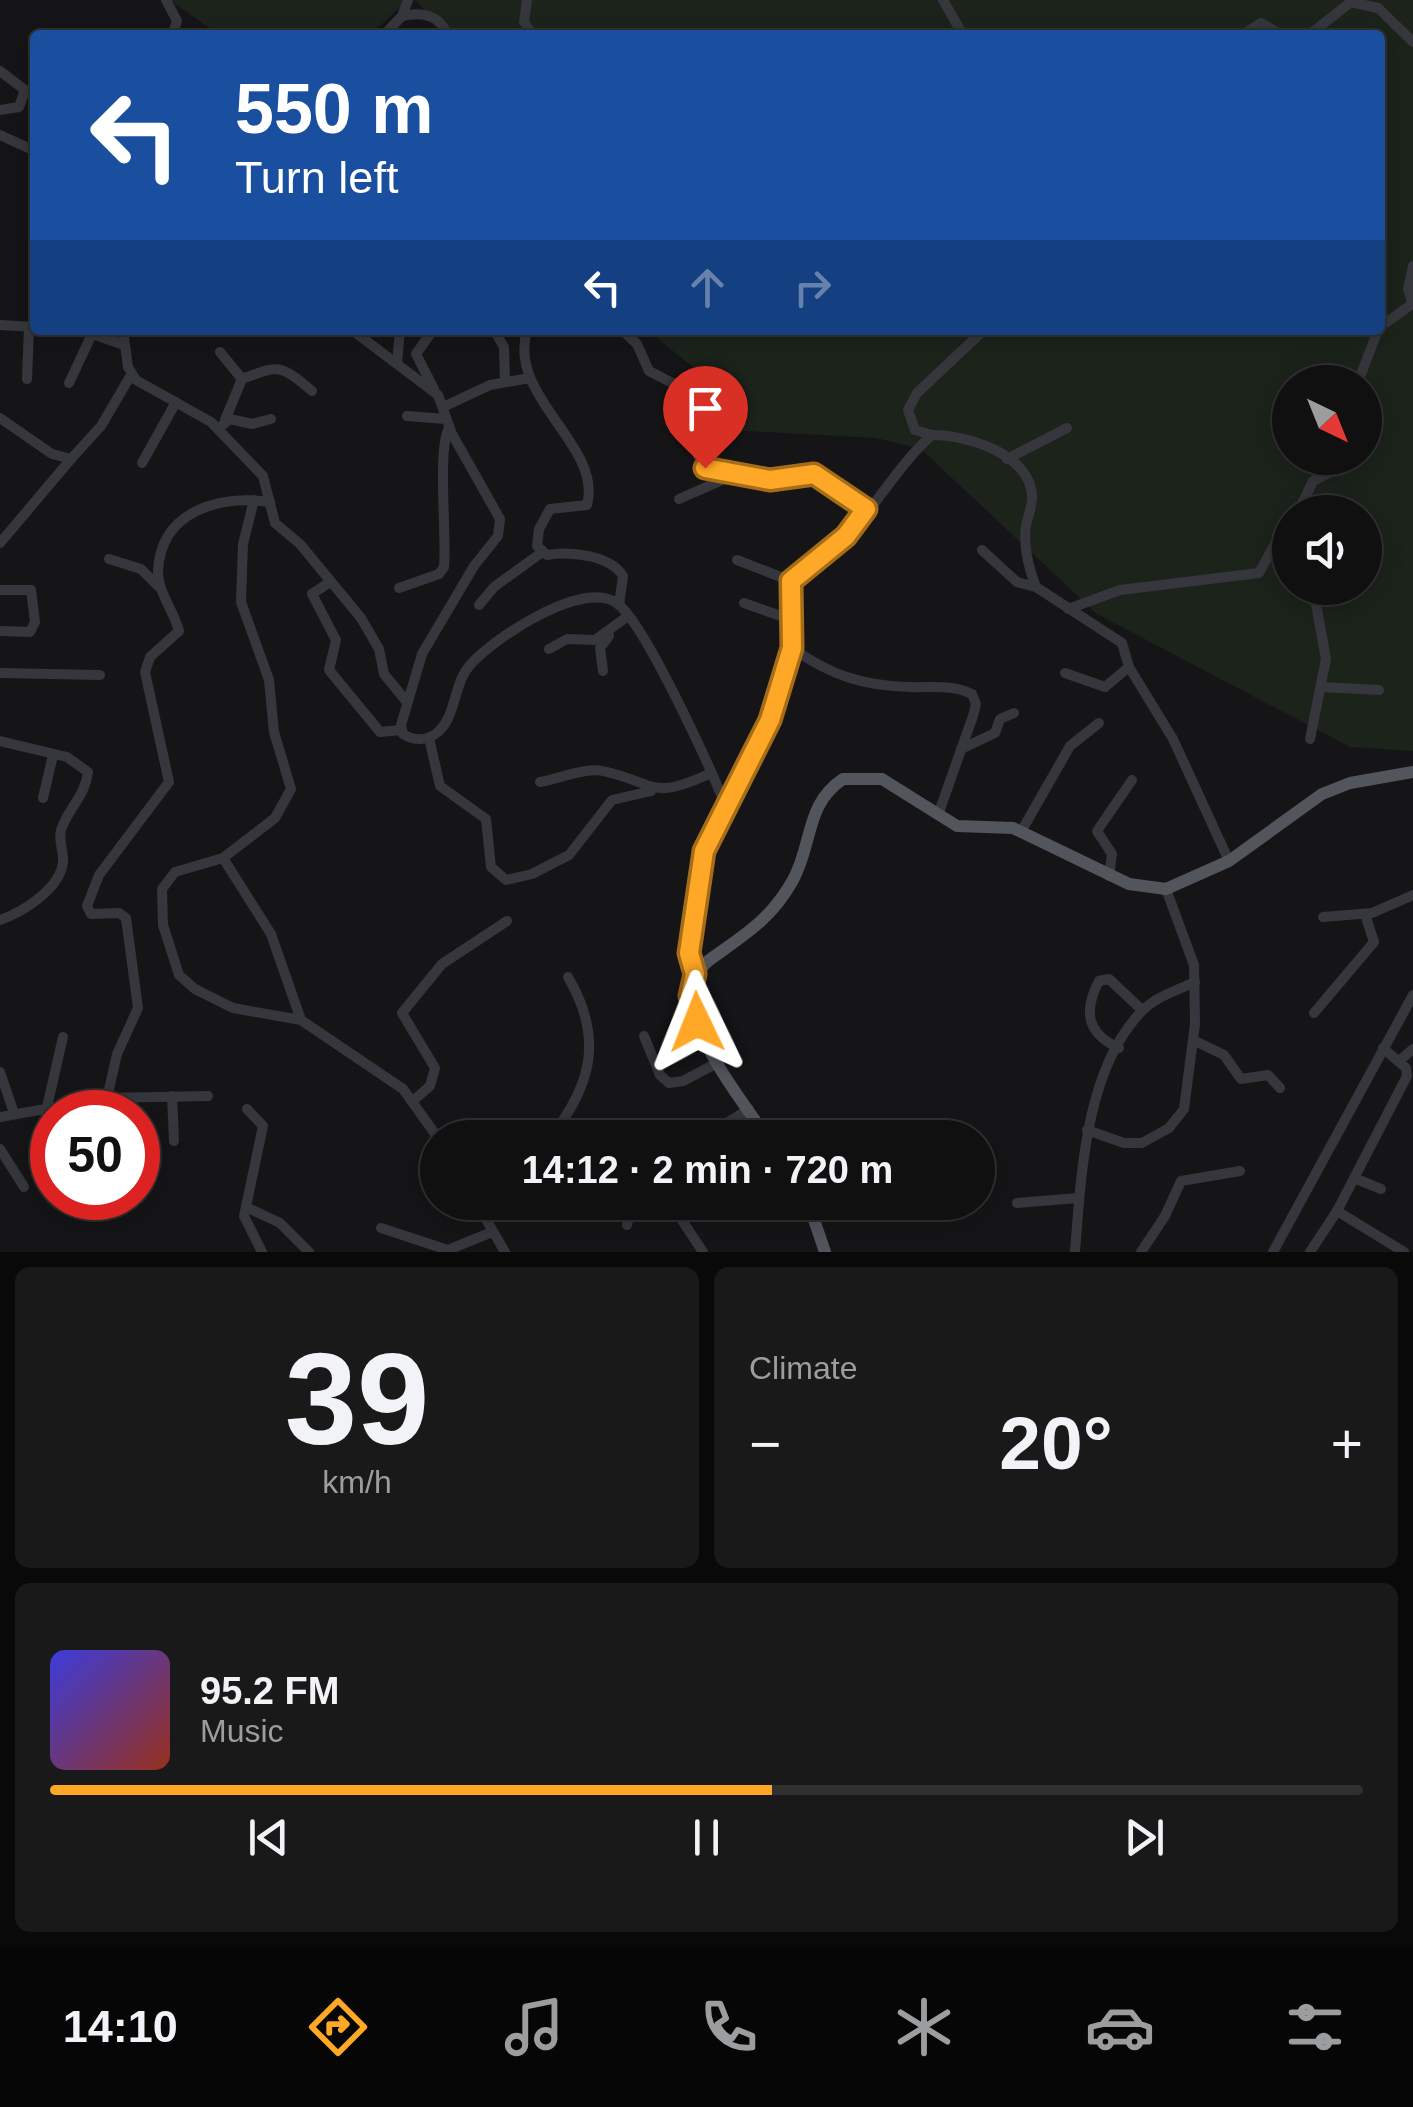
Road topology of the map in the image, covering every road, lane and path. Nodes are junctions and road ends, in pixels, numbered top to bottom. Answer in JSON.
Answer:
{"nodes":[{"id":1,"x":166,"y":0,"type":"edge"},
{"id":2,"x":183,"y":0,"type":"edge"},
{"id":3,"x":408,"y":0,"type":"edge"},
{"id":4,"x":527,"y":0,"type":"edge"},
{"id":5,"x":943,"y":0,"type":"edge"},
{"id":6,"x":175,"y":15,"type":"junction"},
{"id":7,"x":402,"y":16,"type":"junction"},
{"id":8,"x":173,"y":30,"type":"edge"},
{"id":9,"x":389,"y":30,"type":"edge"},
{"id":10,"x":444,"y":30,"type":"edge"},
{"id":11,"x":528,"y":30,"type":"edge"},
{"id":12,"x":959,"y":30,"type":"edge"},
{"id":13,"x":1250,"y":30,"type":"edge"},
{"id":14,"x":1273,"y":30,"type":"edge"},
{"id":15,"x":1314,"y":30,"type":"edge"},
{"id":16,"x":1413,"y":42,"type":"edge"},
{"id":17,"x":0,"y":70,"type":"edge"},
{"id":18,"x":0,"y":110,"type":"edge"},
{"id":19,"x":0,"y":135,"type":"edge"},
{"id":20,"x":30,"y":149,"type":"edge"},
{"id":21,"x":1413,"y":266,"type":"edge"},
{"id":22,"x":1413,"y":304,"type":"edge"},
{"id":23,"x":0,"y":325,"type":"edge"},
{"id":24,"x":1385,"y":325,"type":"edge"},
{"id":25,"x":30,"y":327,"type":"edge"},
{"id":26,"x":31,"y":335,"type":"edge"},
{"id":27,"x":86,"y":335,"type":"edge"},
{"id":28,"x":96,"y":335,"type":"edge"},
{"id":29,"x":123,"y":335,"type":"edge"},
{"id":30,"x":359,"y":335,"type":"edge"},
{"id":31,"x":400,"y":335,"type":"edge"},
{"id":32,"x":427,"y":335,"type":"edge"},
{"id":33,"x":497,"y":335,"type":"edge"},
{"id":34,"x":528,"y":335,"type":"edge"},
{"id":35,"x":627,"y":335,"type":"edge"},
{"id":36,"x":979,"y":335,"type":"edge"},
{"id":37,"x":1377,"y":335,"type":"edge"},
{"id":38,"x":124,"y":345,"type":"junction"},
{"id":39,"x":220,"y":352,"type":"dead end"},
{"id":40,"x":397,"y":363,"type":"junction"},
{"id":41,"x":1365,"y":365,"type":"edge"},
{"id":42,"x":131,"y":375,"type":"junction"},
{"id":43,"x":530,"y":378,"type":"junction"},
{"id":44,"x":27,"y":379,"type":"dead end"},
{"id":45,"x":242,"y":379,"type":"junction"},
{"id":46,"x":505,"y":382,"type":"junction"},
{"id":47,"x":68,"y":383,"type":"dead end"},
{"id":48,"x":312,"y":391,"type":"dead end"},
{"id":49,"x":436,"y":393,"type":"junction"},
{"id":50,"x":176,"y":402,"type":"junction"},
{"id":51,"x":406,"y":416,"type":"dead end"},
{"id":52,"x":0,"y":418,"type":"edge"},
{"id":53,"x":446,"y":418,"type":"junction"},
{"id":54,"x":271,"y":419,"type":"dead end"},
{"id":55,"x":221,"y":424,"type":"junction"},
{"id":56,"x":1067,"y":428,"type":"dead end"},
{"id":57,"x":932,"y":435,"type":"junction"},
{"id":58,"x":1007,"y":458,"type":"junction"},
{"id":59,"x":71,"y":459,"type":"junction"},
{"id":60,"x":142,"y":463,"type":"dead end"},
{"id":61,"x":737,"y":473,"type":"junction"},
{"id":62,"x":1324,"y":475,"type":"edge"},
{"id":63,"x":1306,"y":495,"type":"edge"},
{"id":64,"x":679,"y":499,"type":"dead end"},
{"id":65,"x":254,"y":500,"type":"junction"},
{"id":66,"x":270,"y":502,"type":"junction"},
{"id":67,"x":866,"y":509,"type":"junction"},
{"id":68,"x":0,"y":542,"type":"edge"},
{"id":69,"x":1272,"y":549,"type":"edge"},
{"id":70,"x":982,"y":550,"type":"dead end"},
{"id":71,"x":542,"y":553,"type":"junction"},
{"id":72,"x":109,"y":559,"type":"dead end"},
{"id":73,"x":737,"y":560,"type":"dead end"},
{"id":74,"x":153,"y":572,"type":"junction"},
{"id":75,"x":791,"y":581,"type":"junction"},
{"id":76,"x":330,"y":582,"type":"junction"},
{"id":77,"x":1036,"y":587,"type":"junction"},
{"id":78,"x":399,"y":588,"type":"dead end"},
{"id":79,"x":0,"y":590,"type":"edge"},
{"id":80,"x":744,"y":603,"type":"dead end"},
{"id":81,"x":620,"y":605,"type":"junction"},
{"id":82,"x":1317,"y":605,"type":"edge"},
{"id":83,"x":479,"y":606,"type":"dead end"},
{"id":84,"x":1068,"y":609,"type":"junction"},
{"id":85,"x":628,"y":616,"type":"junction"},
{"id":86,"x":792,"y":620,"type":"junction"},
{"id":87,"x":614,"y":627,"type":"junction"},
{"id":88,"x":0,"y":631,"type":"edge"},
{"id":89,"x":792,"y":648,"type":"junction"},
{"id":90,"x":549,"y":649,"type":"dead end"},
{"id":91,"x":1130,"y":667,"type":"junction"},
{"id":92,"x":603,"y":671,"type":"dead end"},
{"id":93,"x":0,"y":674,"type":"edge"},
{"id":94,"x":100,"y":674,"type":"dead end"},
{"id":95,"x":1064,"y":674,"type":"dead end"},
{"id":96,"x":1321,"y":687,"type":"junction"},
{"id":97,"x":1379,"y":690,"type":"dead end"},
{"id":98,"x":406,"y":701,"type":"junction"},
{"id":99,"x":1014,"y":713,"type":"dead end"},
{"id":100,"x":1098,"y":723,"type":"dead end"},
{"id":101,"x":401,"y":730,"type":"junction"},
{"id":102,"x":430,"y":738,"type":"junction"},
{"id":103,"x":1310,"y":738,"type":"dead end"},
{"id":104,"x":0,"y":741,"type":"edge"},
{"id":105,"x":962,"y":749,"type":"junction"},
{"id":106,"x":54,"y":755,"type":"junction"},
{"id":107,"x":1413,"y":772,"type":"edge"},
{"id":108,"x":709,"y":774,"type":"junction"},
{"id":109,"x":1132,"y":780,"type":"dead end"},
{"id":110,"x":540,"y":782,"type":"dead end"},
{"id":111,"x":651,"y":791,"type":"junction"},
{"id":112,"x":42,"y":798,"type":"dead end"},
{"id":113,"x":726,"y":807,"type":"junction"},
{"id":114,"x":938,"y":816,"type":"junction"},
{"id":115,"x":1022,"y":830,"type":"junction"},
{"id":116,"x":223,"y":858,"type":"junction"},
{"id":117,"x":1229,"y":861,"type":"junction"},
{"id":118,"x":1109,"y":876,"type":"junction"},
{"id":119,"x":1166,"y":890,"type":"junction"},
{"id":120,"x":1413,"y":895,"type":"edge"},
{"id":121,"x":1365,"y":914,"type":"junction"},
{"id":122,"x":1322,"y":918,"type":"dead end"},
{"id":123,"x":0,"y":920,"type":"edge"},
{"id":124,"x":506,"y":921,"type":"dead end"},
{"id":125,"x":695,"y":974,"type":"junction"},
{"id":126,"x":568,"y":977,"type":"dead end"},
{"id":127,"x":1195,"y":982,"type":"junction"},
{"id":128,"x":1413,"y":995,"type":"edge"},
{"id":129,"x":1142,"y":1010,"type":"junction"},
{"id":130,"x":1314,"y":1013,"type":"dead end"},
{"id":131,"x":302,"y":1020,"type":"junction"},
{"id":132,"x":644,"y":1036,"type":"dead end"},
{"id":133,"x":63,"y":1038,"type":"dead end"},
{"id":134,"x":1194,"y":1040,"type":"junction"},
{"id":135,"x":1119,"y":1048,"type":"junction"},
{"id":136,"x":1383,"y":1048,"type":"junction"},
{"id":137,"x":1413,"y":1049,"type":"edge"},
{"id":138,"x":1399,"y":1061,"type":"junction"},
{"id":139,"x":719,"y":1062,"type":"junction"},
{"id":140,"x":0,"y":1072,"type":"edge"},
{"id":141,"x":1280,"y":1088,"type":"dead end"},
{"id":142,"x":51,"y":1090,"type":"edge"},
{"id":143,"x":109,"y":1090,"type":"edge"},
{"id":144,"x":160,"y":1096,"type":"edge"},
{"id":145,"x":172,"y":1096,"type":"junction"},
{"id":146,"x":208,"y":1096,"type":"dead end"},
{"id":147,"x":414,"y":1100,"type":"junction"},
{"id":148,"x":247,"y":1108,"type":"dead end"},
{"id":149,"x":749,"y":1109,"type":"junction"},
{"id":150,"x":30,"y":1111,"type":"edge"},
{"id":151,"x":14,"y":1114,"type":"junction"},
{"id":152,"x":0,"y":1116,"type":"edge"},
{"id":153,"x":427,"y":1120,"type":"edge"},
{"id":154,"x":564,"y":1120,"type":"edge"},
{"id":155,"x":732,"y":1120,"type":"edge"},
{"id":156,"x":756,"y":1120,"type":"edge"},
{"id":157,"x":1087,"y":1130,"type":"junction"},
{"id":158,"x":174,"y":1141,"type":"dead end"},
{"id":159,"x":0,"y":1149,"type":"edge"},
{"id":160,"x":1240,"y":1172,"type":"dead end"},
{"id":161,"x":1354,"y":1178,"type":"junction"},
{"id":162,"x":24,"y":1187,"type":"dead end"},
{"id":163,"x":1380,"y":1189,"type":"dead end"},
{"id":164,"x":1078,"y":1198,"type":"junction"},
{"id":165,"x":1017,"y":1203,"type":"dead end"},
{"id":166,"x":246,"y":1207,"type":"junction"},
{"id":167,"x":1337,"y":1211,"type":"junction"},
{"id":168,"x":486,"y":1220,"type":"edge"},
{"id":169,"x":628,"y":1220,"type":"edge"},
{"id":170,"x":682,"y":1220,"type":"edge"},
{"id":171,"x":815,"y":1220,"type":"edge"},
{"id":172,"x":627,"y":1224,"type":"dead end"},
{"id":173,"x":381,"y":1228,"type":"dead end"},
{"id":174,"x":492,"y":1232,"type":"junction"},
{"id":175,"x":262,"y":1252,"type":"edge"},
{"id":176,"x":309,"y":1252,"type":"edge"},
{"id":177,"x":505,"y":1252,"type":"edge"},
{"id":178,"x":703,"y":1252,"type":"edge"},
{"id":179,"x":825,"y":1252,"type":"edge"},
{"id":180,"x":1075,"y":1252,"type":"edge"},
{"id":181,"x":1141,"y":1252,"type":"edge"},
{"id":182,"x":1273,"y":1252,"type":"edge"},
{"id":183,"x":1310,"y":1252,"type":"edge"},
{"id":184,"x":1404,"y":1252,"type":"edge"}],
"edges":[{"from":1,"to":6,"type":"street"},
{"from":2,"to":6,"type":"street"},
{"from":3,"to":7,"type":"street"},
{"from":4,"to":11,"type":"street"},
{"from":5,"to":12,"type":"street"},
{"from":6,"to":8,"type":"street"},
{"from":7,"to":9,"type":"street"},
{"from":7,"to":10,"type":"street"},
{"from":13,"to":14,"type":"street"},
{"from":15,"to":16,"type":"street"},
{"from":17,"to":18,"type":"street"},
{"from":19,"to":20,"type":"street"},
{"from":21,"to":22,"type":"street"},
{"from":22,"to":24,"type":"street"},
{"from":23,"to":25,"type":"street"},
{"from":26,"to":44,"type":"street"},
{"from":27,"to":47,"type":"street"},
{"from":28,"to":38,"type":"street"},
{"from":29,"to":38,"type":"street"},
{"from":30,"to":40,"type":"street"},
{"from":31,"to":40,"type":"street"},
{"from":32,"to":49,"type":"street"},
{"from":33,"to":46,"type":"street"},
{"from":34,"to":43,"type":"street"},
{"from":35,"to":61,"type":"street"},
{"from":36,"to":57,"type":"street"},
{"from":37,"to":41,"type":"street"},
{"from":38,"to":42,"type":"street"},
{"from":39,"to":45,"type":"street"},
{"from":40,"to":49,"type":"street"},
{"from":42,"to":50,"type":"street"},
{"from":42,"to":59,"type":"street"},
{"from":43,"to":46,"type":"street"},
{"from":43,"to":71,"type":"street"},
{"from":45,"to":48,"type":"street"},
{"from":45,"to":55,"type":"street"},
{"from":46,"to":53,"type":"street"},
{"from":49,"to":53,"type":"street"},
{"from":50,"to":55,"type":"street"},
{"from":50,"to":60,"type":"street"},
{"from":51,"to":53,"type":"street"},
{"from":52,"to":59,"type":"street"},
{"from":53,"to":78,"type":"street"},
{"from":53,"to":98,"type":"street"},
{"from":54,"to":55,"type":"street"},
{"from":55,"to":66,"type":"street"},
{"from":56,"to":58,"type":"street"},
{"from":57,"to":58,"type":"street"},
{"from":57,"to":67,"type":"street"},
{"from":58,"to":77,"type":"street"},
{"from":59,"to":68,"type":"street"},
{"from":61,"to":64,"type":"street"},
{"from":61,"to":67,"type":"street"},
{"from":62,"to":63,"type":"street"},
{"from":65,"to":66,"type":"street"},
{"from":65,"to":74,"type":"street"},
{"from":65,"to":116,"type":"street"},
{"from":66,"to":76,"type":"street"},
{"from":67,"to":75,"type":"street"},
{"from":69,"to":84,"type":"street"},
{"from":70,"to":77,"type":"street"},
{"from":71,"to":81,"type":"street"},
{"from":71,"to":83,"type":"street"},
{"from":72,"to":74,"type":"street"},
{"from":73,"to":75,"type":"street"},
{"from":74,"to":143,"type":"street"},
{"from":75,"to":86,"type":"street"},
{"from":76,"to":98,"type":"street"},
{"from":76,"to":101,"type":"street"},
{"from":77,"to":84,"type":"street"},
{"from":79,"to":88,"type":"street"},
{"from":80,"to":86,"type":"street"},
{"from":81,"to":85,"type":"street"},
{"from":81,"to":102,"type":"street"},
{"from":82,"to":96,"type":"street"},
{"from":84,"to":91,"type":"street"},
{"from":85,"to":87,"type":"street"},
{"from":85,"to":108,"type":"street"},
{"from":86,"to":89,"type":"street"},
{"from":87,"to":90,"type":"street"},
{"from":87,"to":92,"type":"street"},
{"from":89,"to":105,"type":"street"},
{"from":89,"to":113,"type":"street"},
{"from":91,"to":95,"type":"street"},
{"from":91,"to":117,"type":"street"},
{"from":93,"to":94,"type":"street"},
{"from":96,"to":97,"type":"street"},
{"from":96,"to":103,"type":"street"},
{"from":98,"to":101,"type":"street"},
{"from":99,"to":105,"type":"street"},
{"from":100,"to":115,"type":"street"},
{"from":101,"to":102,"type":"street"},
{"from":102,"to":111,"type":"street"},
{"from":104,"to":106,"type":"street"},
{"from":105,"to":114,"type":"street"},
{"from":106,"to":112,"type":"street"},
{"from":106,"to":123,"type":"street"},
{"from":107,"to":117,"type":"main road"},
{"from":108,"to":111,"type":"street"},
{"from":108,"to":113,"type":"street"},
{"from":109,"to":118,"type":"street"},
{"from":110,"to":111,"type":"street"},
{"from":113,"to":125,"type":"street"},
{"from":114,"to":115,"type":"main road"},
{"from":114,"to":125,"type":"main road"},
{"from":115,"to":118,"type":"main road"},
{"from":116,"to":131,"type":"street"},
{"from":116,"to":131,"type":"street"},
{"from":117,"to":119,"type":"main road"},
{"from":118,"to":119,"type":"main road"},
{"from":119,"to":127,"type":"street"},
{"from":120,"to":121,"type":"street"},
{"from":121,"to":122,"type":"street"},
{"from":121,"to":130,"type":"street"},
{"from":124,"to":147,"type":"street"},
{"from":125,"to":139,"type":"main road"},
{"from":126,"to":154,"type":"street"},
{"from":127,"to":129,"type":"street"},
{"from":127,"to":134,"type":"street"},
{"from":128,"to":136,"type":"street"},
{"from":129,"to":135,"type":"street"},
{"from":129,"to":135,"type":"street"},
{"from":131,"to":147,"type":"street"},
{"from":132,"to":139,"type":"street"},
{"from":133,"to":142,"type":"street"},
{"from":134,"to":141,"type":"street"},
{"from":134,"to":157,"type":"street"},
{"from":135,"to":157,"type":"street"},
{"from":136,"to":138,"type":"street"},
{"from":136,"to":182,"type":"street"},
{"from":137,"to":138,"type":"street"},
{"from":138,"to":161,"type":"street"},
{"from":139,"to":149,"type":"main road"},
{"from":140,"to":151,"type":"street"},
{"from":144,"to":145,"type":"street"},
{"from":145,"to":146,"type":"street"},
{"from":145,"to":158,"type":"street"},
{"from":147,"to":153,"type":"street"},
{"from":148,"to":166,"type":"street"},
{"from":149,"to":155,"type":"street"},
{"from":149,"to":156,"type":"main road"},
{"from":150,"to":151,"type":"street"},
{"from":151,"to":152,"type":"street"},
{"from":157,"to":164,"type":"street"},
{"from":159,"to":162,"type":"street"},
{"from":160,"to":181,"type":"street"},
{"from":161,"to":163,"type":"street"},
{"from":161,"to":167,"type":"street"},
{"from":164,"to":165,"type":"street"},
{"from":164,"to":180,"type":"street"},
{"from":166,"to":175,"type":"street"},
{"from":166,"to":176,"type":"street"},
{"from":167,"to":183,"type":"street"},
{"from":167,"to":184,"type":"street"},
{"from":168,"to":174,"type":"street"},
{"from":169,"to":172,"type":"street"},
{"from":170,"to":178,"type":"street"},
{"from":171,"to":179,"type":"main road"},
{"from":173,"to":174,"type":"street"},
{"from":174,"to":177,"type":"street"}]}
